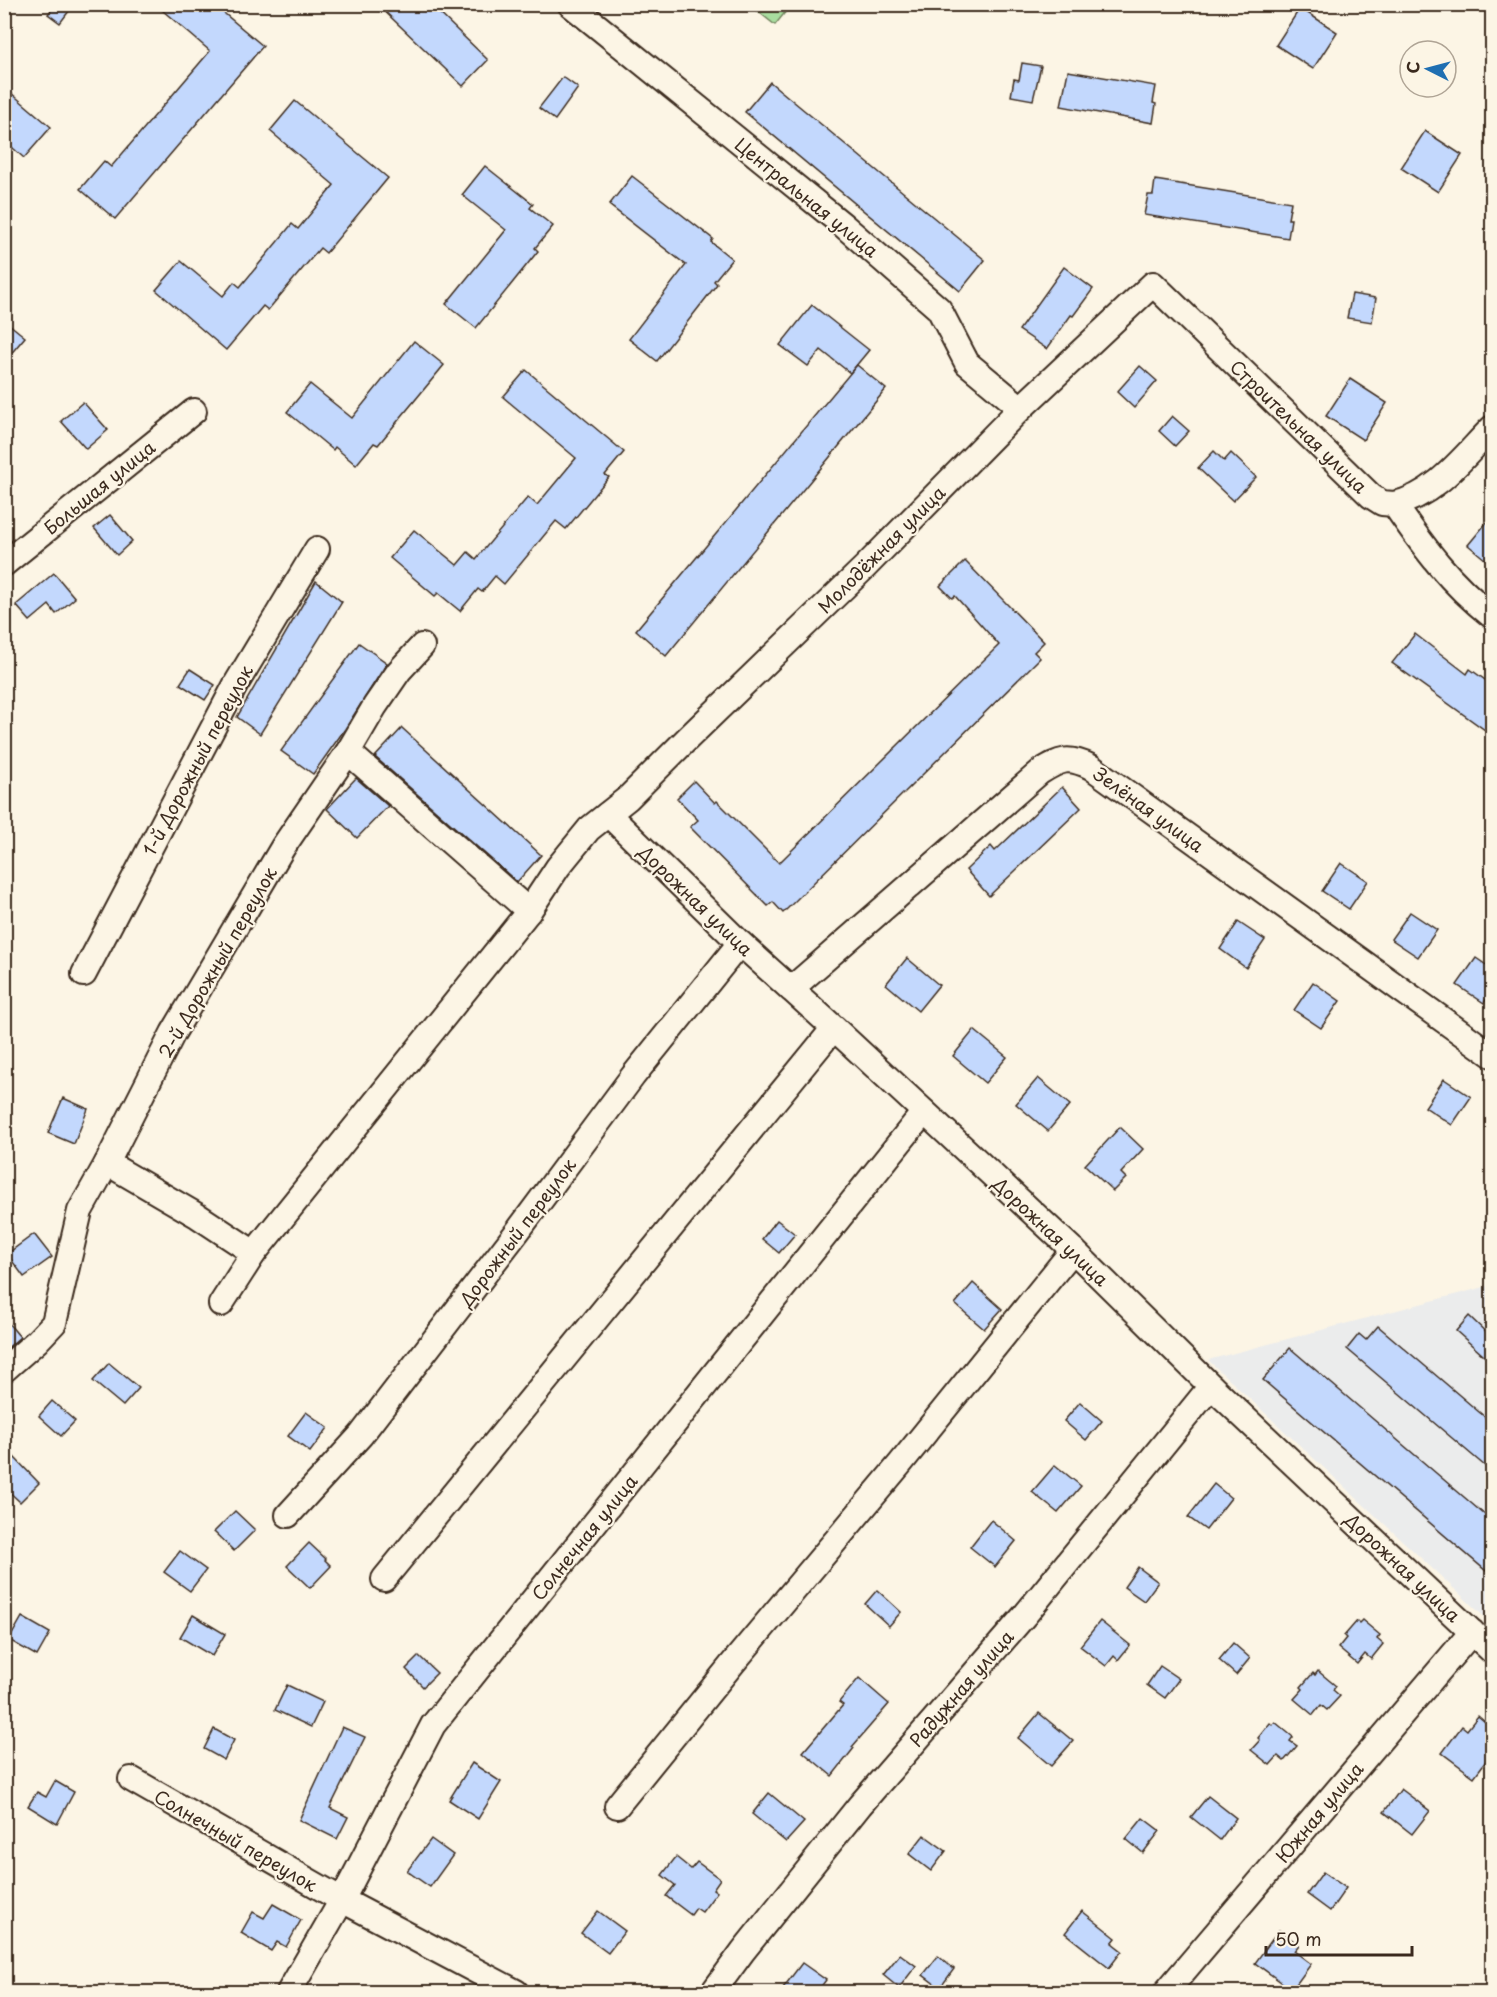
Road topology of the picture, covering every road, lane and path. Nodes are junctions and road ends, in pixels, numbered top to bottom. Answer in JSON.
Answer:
{"nodes":[{"id":1,"x":570,"y":4,"type":"edge"},
{"id":2,"x":1153,"y":284,"type":"joint"},
{"id":3,"x":1021,"y":408,"type":"junction"},
{"id":4,"x":195,"y":411,"type":"dead end"},
{"id":5,"x":1492,"y":428,"type":"edge"},
{"id":6,"x":1394,"y":504,"type":"junction"},
{"id":7,"x":317,"y":549,"type":"dead end"},
{"id":8,"x":4,"y":564,"type":"edge"},
{"id":9,"x":1492,"y":616,"type":"edge"},
{"id":10,"x":422,"y":646,"type":"dead end"},
{"id":11,"x":348,"y":752,"type":"junction"},
{"id":12,"x":608,"y":814,"type":"junction"},
{"id":13,"x":529,"y":911,"type":"junction"},
{"id":14,"x":740,"y":943,"type":"junction"},
{"id":15,"x":84,"y":974,"type":"dead end"},
{"id":16,"x":791,"y":989,"type":"junction"},
{"id":17,"x":834,"y":1028,"type":"junction"},
{"id":18,"x":1492,"y":1055,"type":"edge"},
{"id":19,"x":924,"y":1112,"type":"junction"},
{"id":20,"x":107,"y":1163,"type":"junction"},
{"id":21,"x":1073,"y":1250,"type":"junction"},
{"id":22,"x":254,"y":1253,"type":"junction"},
{"id":23,"x":221,"y":1304,"type":"dead end"},
{"id":24,"x":4,"y":1370,"type":"edge"},
{"id":25,"x":1211,"y":1386,"type":"junction"},
{"id":26,"x":288,"y":1515,"type":"dead end"},
{"id":27,"x":384,"y":1579,"type":"dead end"},
{"id":28,"x":1472,"y":1632,"type":"junction"},
{"id":29,"x":1492,"y":1651,"type":"edge"},
{"id":30,"x":131,"y":1779,"type":"dead end"},
{"id":31,"x":617,"y":1806,"type":"dead end"},
{"id":32,"x":342,"y":1900,"type":"junction"},
{"id":33,"x":289,"y":1992,"type":"edge"},
{"id":34,"x":516,"y":1992,"type":"edge"},
{"id":35,"x":712,"y":1992,"type":"edge"},
{"id":36,"x":1166,"y":1992,"type":"edge"}],
"edges":[{"from":1,"to":3,"type":"street","name":"Центральная улица"},
{"from":2,"to":3,"type":"street","name":"Молодёжная улица"},
{"from":2,"to":6,"type":"street","name":"Строительная улица"},
{"from":3,"to":12,"type":"street","name":"Молодёжная улица"},
{"from":4,"to":8,"type":"street","name":"Большая улица"},
{"from":5,"to":6,"type":"street"},
{"from":6,"to":9,"type":"street"},
{"from":7,"to":15,"type":"street","name":"1-й Дорожный переулок"},
{"from":10,"to":11,"type":"street","name":"2-й Дорожный переулок"},
{"from":11,"to":13,"type":"street"},
{"from":11,"to":20,"type":"street","name":"2-й Дорожный переулок"},
{"from":12,"to":13,"type":"street","name":"Молодёжная улица"},
{"from":12,"to":14,"type":"street","name":"Дорожная улица"},
{"from":13,"to":22,"type":"street","name":"Молодёжная улица"},
{"from":14,"to":16,"type":"street","name":"Дорожная улица"},
{"from":14,"to":26,"type":"street","name":"Дорожный переулок"},
{"from":16,"to":17,"type":"street","name":"Дорожная улица"},
{"from":16,"to":18,"type":"street","name":"Зелёная улица"},
{"from":17,"to":19,"type":"street","name":"Дорожная улица"},
{"from":17,"to":27,"type":"street"},
{"from":19,"to":21,"type":"street","name":"Дорожная улица"},
{"from":19,"to":32,"type":"street","name":"Солнечная улица"},
{"from":20,"to":22,"type":"street"},
{"from":20,"to":24,"type":"street","name":"2-й Дорожный переулок"},
{"from":21,"to":25,"type":"street","name":"Дорожная улица"},
{"from":21,"to":31,"type":"street"},
{"from":22,"to":23,"type":"street","name":"Молодёжная улица"},
{"from":25,"to":28,"type":"street","name":"Дорожная улица"},
{"from":25,"to":35,"type":"street","name":"Радужная улица"},
{"from":28,"to":29,"type":"street","name":"Дорожная улица"},
{"from":28,"to":36,"type":"street","name":"Южная улица"},
{"from":30,"to":32,"type":"street","name":"Солнечный переулок"},
{"from":32,"to":33,"type":"street","name":"Солнечная улица"},
{"from":32,"to":34,"type":"street","name":"Солнечный переулок"}]}
